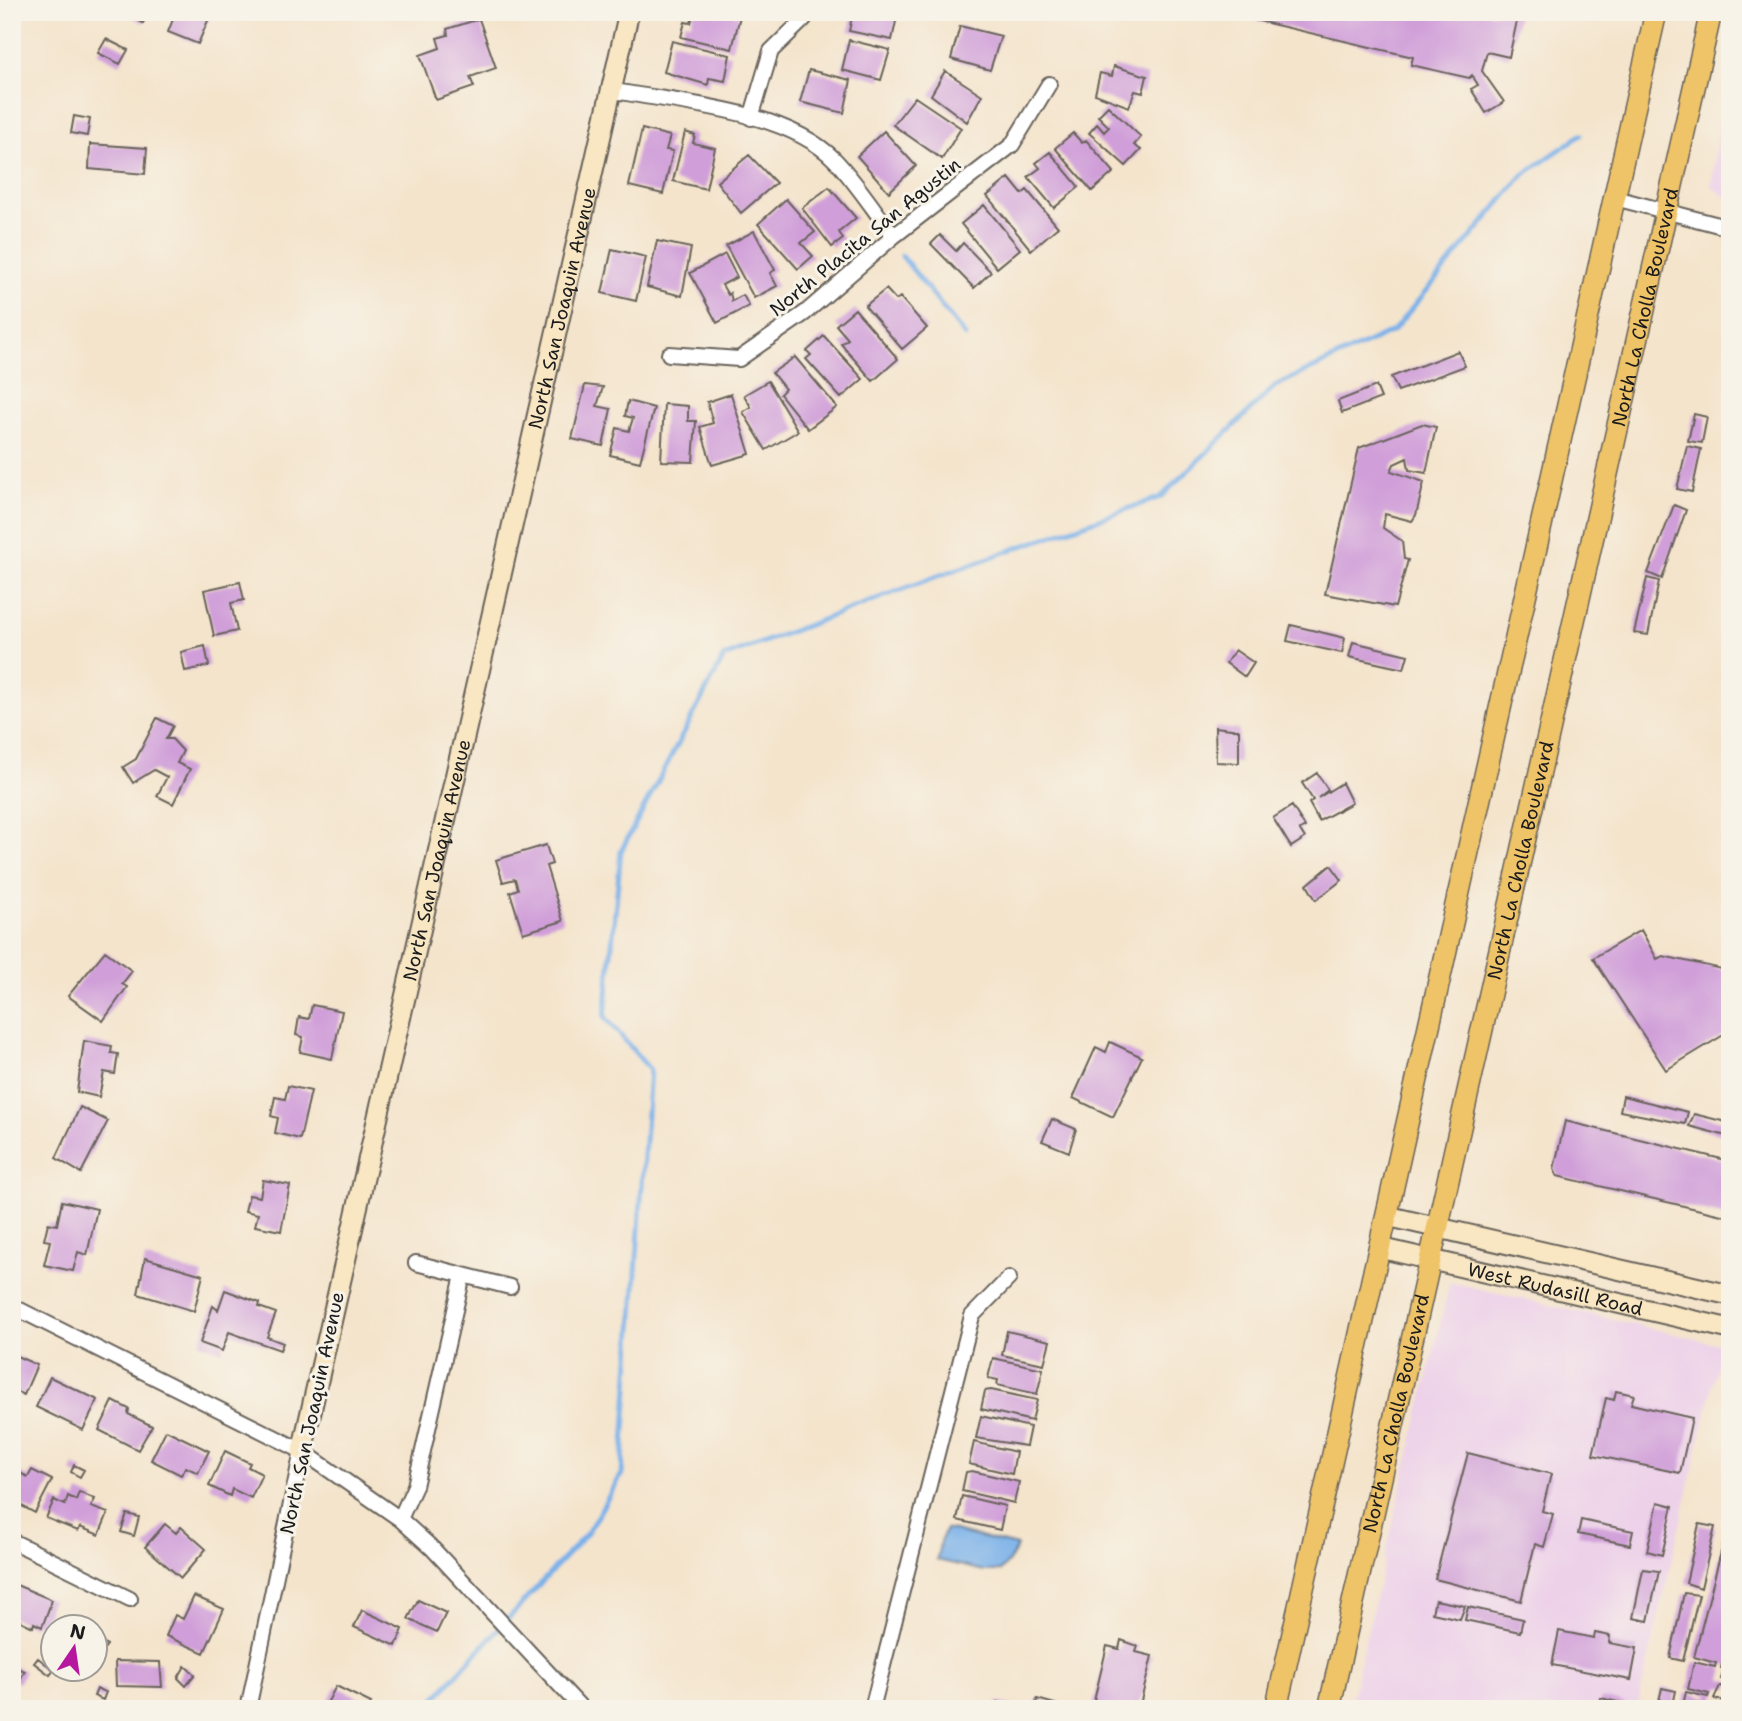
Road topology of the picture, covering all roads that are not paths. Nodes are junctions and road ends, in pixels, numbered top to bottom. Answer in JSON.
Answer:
{"nodes":[{"id":1,"x":629,"y":12,"type":"edge"},
{"id":2,"x":1656,"y":12,"type":"edge"},
{"id":3,"x":1711,"y":12,"type":"edge"},
{"id":4,"x":804,"y":19,"type":"dead end"},
{"id":5,"x":1049,"y":84,"type":"dead end"},
{"id":6,"x":609,"y":90,"type":"junction"},
{"id":7,"x":751,"y":118,"type":"junction"},
{"id":8,"x":1615,"y":198,"type":"junction"},
{"id":9,"x":1667,"y":210,"type":"junction"},
{"id":10,"x":1730,"y":229,"type":"edge"},
{"id":11,"x":894,"y":236,"type":"junction"},
{"id":12,"x":669,"y":354,"type":"dead end"},
{"id":13,"x":1387,"y":1216,"type":"junction"},
{"id":14,"x":1439,"y":1228,"type":"junction"},
{"id":15,"x":1380,"y":1248,"type":"junction"},
{"id":16,"x":1432,"y":1259,"type":"junction"},
{"id":17,"x":416,"y":1263,"type":"dead end"},
{"id":18,"x":463,"y":1275,"type":"junction"},
{"id":19,"x":1009,"y":1278,"type":"dead end"},
{"id":20,"x":510,"y":1287,"type":"dead end"},
{"id":21,"x":1730,"y":1295,"type":"edge"},
{"id":22,"x":12,"y":1306,"type":"edge"},
{"id":23,"x":1730,"y":1329,"type":"edge"},
{"id":24,"x":302,"y":1451,"type":"junction"},
{"id":25,"x":400,"y":1519,"type":"junction"},
{"id":26,"x":12,"y":1541,"type":"edge"},
{"id":27,"x":130,"y":1599,"type":"dead end"},
{"id":28,"x":248,"y":1709,"type":"edge"},
{"id":29,"x":582,"y":1709,"type":"edge"},
{"id":30,"x":872,"y":1709,"type":"edge"},
{"id":31,"x":1276,"y":1709,"type":"edge"},
{"id":32,"x":1329,"y":1709,"type":"edge"}],
"edges":[{"from":1,"to":6,"type":"street","name":"North San Joaquin Avenue"},
{"from":2,"to":8,"type":"main road"},
{"from":3,"to":9,"type":"main road","name":"North La Cholla Boulevard"},
{"from":4,"to":7,"type":"street"},
{"from":5,"to":11,"type":"street","name":"North Placita San Agustin"},
{"from":6,"to":7,"type":"street"},
{"from":6,"to":24,"type":"street","name":"North San Joaquin Avenue"},
{"from":7,"to":11,"type":"street"},
{"from":8,"to":9,"type":"street"},
{"from":8,"to":13,"type":"main road"},
{"from":9,"to":10,"type":"street"},
{"from":9,"to":14,"type":"main road","name":"North La Cholla Boulevard"},
{"from":11,"to":12,"type":"street","name":"North Placita San Agustin"},
{"from":13,"to":14,"type":"street","name":"West Rudasill Road"},
{"from":13,"to":15,"type":"main road"},
{"from":14,"to":16,"type":"main road","name":"North La Cholla Boulevard"},
{"from":14,"to":21,"type":"street","name":"West Rudasill Road"},
{"from":15,"to":16,"type":"street","name":"West Rudasill Road"},
{"from":15,"to":31,"type":"main road"},
{"from":16,"to":23,"type":"street","name":"West Rudasill Road"},
{"from":16,"to":32,"type":"main road","name":"North La Cholla Boulevard"},
{"from":17,"to":18,"type":"street"},
{"from":18,"to":20,"type":"street"},
{"from":18,"to":25,"type":"street"},
{"from":19,"to":30,"type":"street"},
{"from":22,"to":24,"type":"street"},
{"from":24,"to":25,"type":"street"},
{"from":24,"to":28,"type":"street","name":"North San Joaquin Avenue"},
{"from":25,"to":29,"type":"street"},
{"from":26,"to":27,"type":"street"}]}
